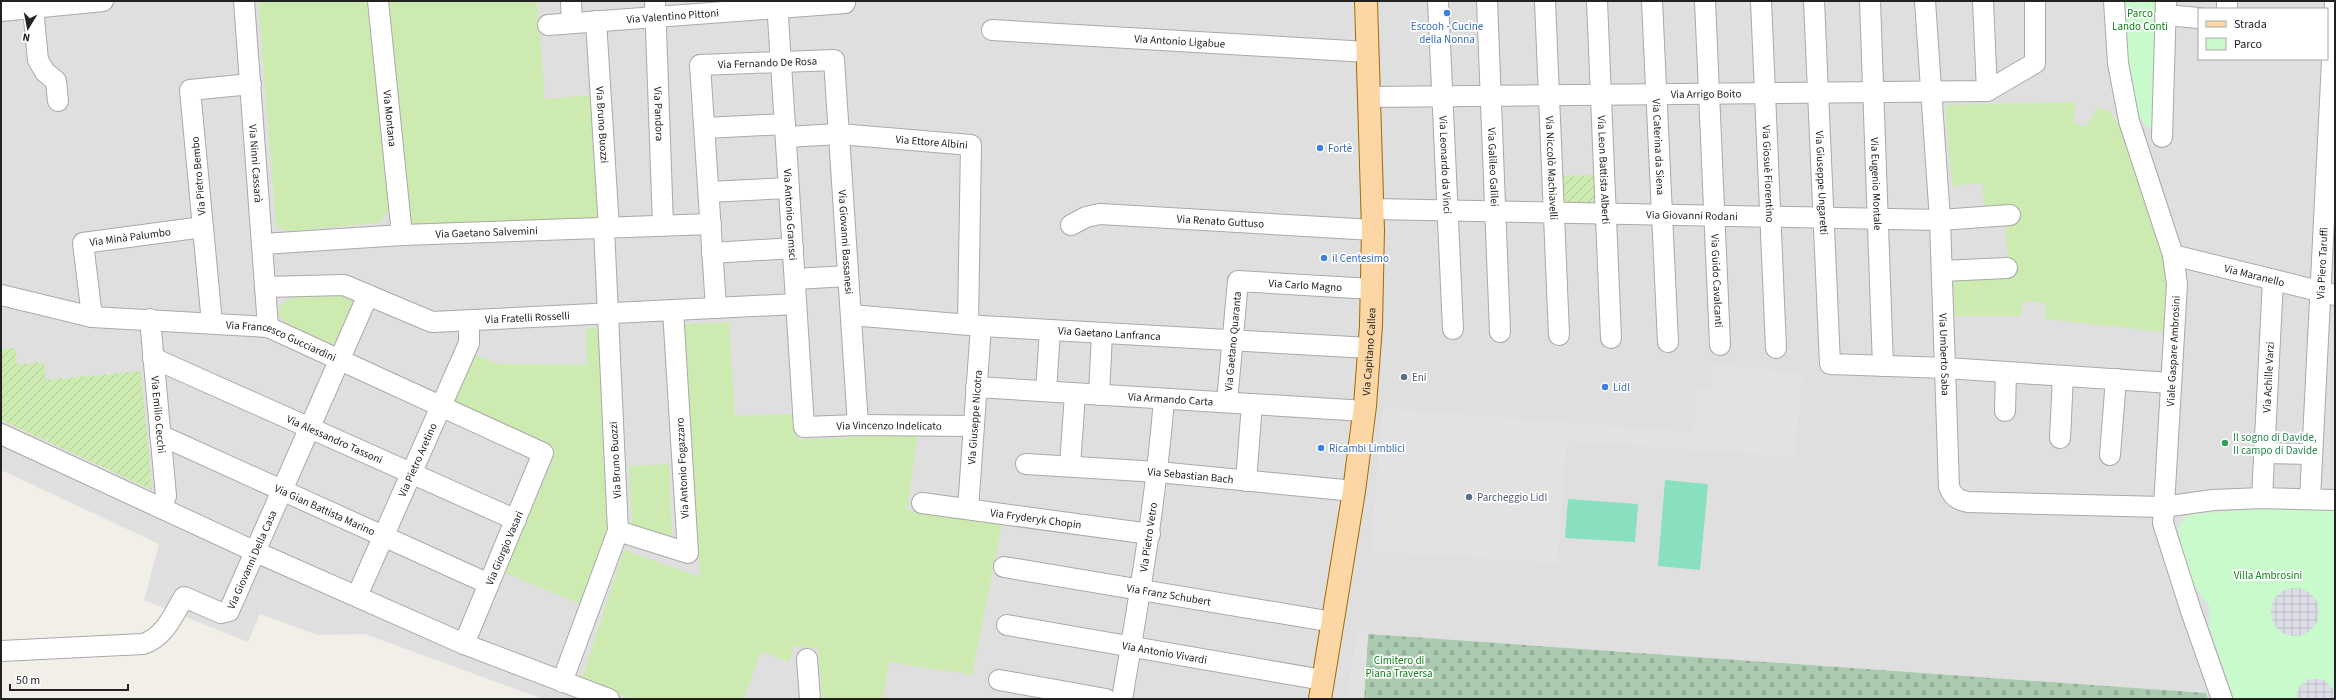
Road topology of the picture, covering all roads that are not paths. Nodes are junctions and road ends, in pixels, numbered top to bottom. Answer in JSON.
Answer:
{"nodes":[{"id":1,"x":103,"y":1,"type":"edge"},
{"id":2,"x":244,"y":1,"type":"edge"},
{"id":3,"x":378,"y":1,"type":"edge"},
{"id":4,"x":571,"y":1,"type":"edge"},
{"id":5,"x":1366,"y":1,"type":"edge"},
{"id":6,"x":1438,"y":1,"type":"edge"},
{"id":7,"x":1487,"y":1,"type":"edge"},
{"id":8,"x":1545,"y":1,"type":"edge"},
{"id":9,"x":1597,"y":1,"type":"edge"},
{"id":10,"x":1652,"y":1,"type":"edge"},
{"id":11,"x":1705,"y":1,"type":"edge"},
{"id":12,"x":1761,"y":1,"type":"edge"},
{"id":13,"x":1814,"y":1,"type":"edge"},
{"id":14,"x":1870,"y":1,"type":"edge"},
{"id":15,"x":1925,"y":1,"type":"edge"},
{"id":16,"x":1983,"y":1,"type":"edge"},
{"id":17,"x":2035,"y":1,"type":"edge"},
{"id":18,"x":2114,"y":1,"type":"edge"},
{"id":19,"x":2335,"y":1,"type":"edge"},
{"id":20,"x":845,"y":3,"type":"dead end"},
{"id":21,"x":778,"y":4,"type":"edge"},
{"id":22,"x":34,"y":8,"type":"junction"},
{"id":23,"x":2165,"y":8,"type":"edge"},
{"id":24,"x":655,"y":9,"type":"edge"},
{"id":25,"x":1,"y":11,"type":"edge"},
{"id":26,"x":2198,"y":18,"type":"edge"},
{"id":27,"x":596,"y":21,"type":"junction"},
{"id":28,"x":572,"y":23,"type":"junction"},
{"id":29,"x":548,"y":25,"type":"dead end"},
{"id":30,"x":2332,"y":27,"type":"edge"},
{"id":31,"x":992,"y":30,"type":"dead end"},
{"id":32,"x":1368,"y":52,"type":"junction"},
{"id":33,"x":834,"y":60,"type":"joint"},
{"id":34,"x":781,"y":62,"type":"junction"},
{"id":35,"x":251,"y":84,"type":"junction"},
{"id":36,"x":1988,"y":91,"type":"junction"},
{"id":37,"x":1932,"y":92,"type":"junction"},
{"id":38,"x":1818,"y":93,"type":"junction"},
{"id":39,"x":1873,"y":93,"type":"junction"},
{"id":40,"x":1709,"y":94,"type":"junction"},
{"id":41,"x":1765,"y":94,"type":"junction"},
{"id":42,"x":1601,"y":95,"type":"junction"},
{"id":43,"x":1656,"y":95,"type":"junction"},
{"id":44,"x":1491,"y":96,"type":"junction"},
{"id":45,"x":1548,"y":96,"type":"junction"},
{"id":46,"x":1370,"y":97,"type":"junction"},
{"id":47,"x":1442,"y":97,"type":"junction"},
{"id":48,"x":58,"y":101,"type":"dead end"},
{"id":49,"x":705,"y":128,"type":"junction"},
{"id":50,"x":785,"y":130,"type":"junction"},
{"id":51,"x":839,"y":134,"type":"junction"},
{"id":52,"x":2162,"y":136,"type":"dead end"},
{"id":53,"x":2331,"y":153,"type":"edge"},
{"id":54,"x":789,"y":188,"type":"junction"},
{"id":55,"x":709,"y":192,"type":"junction"},
{"id":56,"x":1447,"y":210,"type":"junction"},
{"id":57,"x":1495,"y":211,"type":"junction"},
{"id":58,"x":1553,"y":212,"type":"junction"},
{"id":59,"x":1606,"y":213,"type":"junction"},
{"id":60,"x":1662,"y":215,"type":"junction"},
{"id":61,"x":2010,"y":215,"type":"dead end"},
{"id":62,"x":1714,"y":216,"type":"junction"},
{"id":63,"x":1770,"y":217,"type":"junction"},
{"id":64,"x":1824,"y":218,"type":"junction"},
{"id":65,"x":1373,"y":219,"type":"junction"},
{"id":66,"x":1877,"y":219,"type":"junction"},
{"id":67,"x":1940,"y":220,"type":"junction"},
{"id":68,"x":711,"y":224,"type":"junction"},
{"id":69,"x":1071,"y":225,"type":"dead end"},
{"id":70,"x":663,"y":226,"type":"junction"},
{"id":71,"x":203,"y":227,"type":"junction"},
{"id":72,"x":606,"y":228,"type":"junction"},
{"id":73,"x":402,"y":235,"type":"junction"},
{"id":74,"x":263,"y":244,"type":"junction"},
{"id":75,"x":793,"y":248,"type":"junction"},
{"id":76,"x":712,"y":253,"type":"junction"},
{"id":77,"x":2174,"y":255,"type":"junction"},
{"id":78,"x":2007,"y":268,"type":"dead end"},
{"id":79,"x":1942,"y":271,"type":"junction"},
{"id":80,"x":848,"y":276,"type":"junction"},
{"id":81,"x":795,"y":280,"type":"junction"},
{"id":82,"x":2273,"y":280,"type":"junction"},
{"id":83,"x":1238,"y":281,"type":"joint"},
{"id":84,"x":266,"y":287,"type":"junction"},
{"id":85,"x":1372,"y":289,"type":"junction"},
{"id":86,"x":2327,"y":293,"type":"edge"},
{"id":87,"x":1,"y":295,"type":"edge"},
{"id":88,"x":368,"y":295,"type":"junction"},
{"id":89,"x":796,"y":304,"type":"junction"},
{"id":90,"x":716,"y":308,"type":"junction"},
{"id":91,"x":673,"y":310,"type":"junction"},
{"id":92,"x":609,"y":313,"type":"junction"},
{"id":93,"x":851,"y":315,"type":"junction"},
{"id":94,"x":92,"y":316,"type":"junction"},
{"id":95,"x":150,"y":320,"type":"junction"},
{"id":96,"x":469,"y":322,"type":"junction"},
{"id":97,"x":212,"y":323,"type":"junction"},
{"id":98,"x":974,"y":325,"type":"junction"},
{"id":99,"x":268,"y":327,"type":"junction"},
{"id":100,"x":1453,"y":329,"type":"dead end"},
{"id":101,"x":1050,"y":330,"type":"junction"},
{"id":102,"x":1500,"y":332,"type":"dead end"},
{"id":103,"x":1102,"y":333,"type":"junction"},
{"id":104,"x":1559,"y":335,"type":"dead end"},
{"id":105,"x":1611,"y":338,"type":"dead end"},
{"id":106,"x":1232,"y":341,"type":"junction"},
{"id":107,"x":1668,"y":342,"type":"dead end"},
{"id":108,"x":1720,"y":344,"type":"dead end"},
{"id":109,"x":1369,"y":348,"type":"junction"},
{"id":110,"x":1776,"y":348,"type":"dead end"},
{"id":111,"x":153,"y":358,"type":"junction"},
{"id":112,"x":340,"y":359,"type":"junction"},
{"id":113,"x":1883,"y":366,"type":"junction"},
{"id":114,"x":1946,"y":368,"type":"junction"},
{"id":115,"x":2006,"y":372,"type":"junction"},
{"id":116,"x":2063,"y":376,"type":"junction"},
{"id":117,"x":2116,"y":379,"type":"junction"},
{"id":118,"x":2171,"y":383,"type":"junction"},
{"id":119,"x":976,"y":387,"type":"junction"},
{"id":120,"x":1046,"y":391,"type":"junction"},
{"id":121,"x":1075,"y":394,"type":"junction"},
{"id":122,"x":1099,"y":395,"type":"junction"},
{"id":123,"x":1164,"y":399,"type":"junction"},
{"id":124,"x":1227,"y":402,"type":"junction"},
{"id":125,"x":1252,"y":404,"type":"junction"},
{"id":126,"x":440,"y":406,"type":"junction"},
{"id":127,"x":1365,"y":411,"type":"junction"},
{"id":128,"x":2005,"y":411,"type":"dead end"},
{"id":129,"x":858,"y":425,"type":"junction"},
{"id":130,"x":974,"y":426,"type":"junction"},
{"id":131,"x":804,"y":427,"type":"joint"},
{"id":132,"x":310,"y":428,"type":"junction"},
{"id":133,"x":1,"y":434,"type":"edge"},
{"id":134,"x":160,"y":435,"type":"junction"},
{"id":135,"x":2060,"y":438,"type":"dead end"},
{"id":136,"x":544,"y":453,"type":"joint"},
{"id":137,"x":2264,"y":453,"type":"junction"},
{"id":138,"x":2312,"y":454,"type":"junction"},
{"id":139,"x":2110,"y":455,"type":"dead end"},
{"id":140,"x":1026,"y":464,"type":"dead end"},
{"id":141,"x":1070,"y":466,"type":"junction"},
{"id":142,"x":1158,"y":472,"type":"junction"},
{"id":143,"x":410,"y":473,"type":"junction"},
{"id":144,"x":1246,"y":481,"type":"junction"},
{"id":145,"x":283,"y":491,"type":"junction"},
{"id":146,"x":1354,"y":491,"type":"junction"},
{"id":147,"x":2262,"y":498,"type":"junction"},
{"id":148,"x":2310,"y":499,"type":"junction"},
{"id":149,"x":2335,"y":500,"type":"edge"},
{"id":150,"x":922,"y":503,"type":"dead end"},
{"id":151,"x":2164,"y":507,"type":"junction"},
{"id":152,"x":161,"y":508,"type":"junction"},
{"id":153,"x":968,"y":509,"type":"junction"},
{"id":154,"x":516,"y":520,"type":"junction"},
{"id":155,"x":618,"y":532,"type":"junction"},
{"id":156,"x":1150,"y":534,"type":"junction"},
{"id":157,"x":383,"y":536,"type":"junction"},
{"id":158,"x":256,"y":552,"type":"junction"},
{"id":159,"x":1004,"y":567,"type":"dead end"},
{"id":160,"x":489,"y":584,"type":"junction"},
{"id":161,"x":1140,"y":590,"type":"junction"},
{"id":162,"x":356,"y":596,"type":"junction"},
{"id":163,"x":1333,"y":622,"type":"junction"},
{"id":164,"x":1007,"y":625,"type":"dead end"},
{"id":165,"x":464,"y":644,"type":"junction"},
{"id":166,"x":1131,"y":646,"type":"junction"},
{"id":167,"x":1,"y":651,"type":"edge"},
{"id":168,"x":807,"y":659,"type":"dead end"},
{"id":169,"x":999,"y":680,"type":"dead end"},
{"id":170,"x":562,"y":682,"type":"junction"},
{"id":171,"x":1321,"y":689,"type":"edge"},
{"id":172,"x":609,"y":699,"type":"edge"},
{"id":173,"x":810,"y":699,"type":"edge"},
{"id":174,"x":1106,"y":699,"type":"edge"},
{"id":175,"x":1122,"y":699,"type":"edge"},
{"id":176,"x":2222,"y":699,"type":"edge"}],
"edges":[{"from":1,"to":22,"type":"street"},
{"from":2,"to":35,"type":"street","name":"Via Ninni Cassarà"},
{"from":3,"to":73,"type":"street","name":"Via Montana"},
{"from":4,"to":28,"type":"street"},
{"from":5,"to":32,"type":"main road","name":"Via Capitano Callea"},
{"from":6,"to":47,"type":"street","name":"Via Leonardo da Vinci"},
{"from":7,"to":44,"type":"street","name":"Via Galileo Galilei"},
{"from":8,"to":45,"type":"street","name":"Via Niccolò Machiavelli"},
{"from":9,"to":42,"type":"street","name":"Via Leon Battista Alberti"},
{"from":10,"to":43,"type":"street","name":"Via Caterina da Siena"},
{"from":11,"to":40,"type":"street","name":"Via Guido Cavalcanti"},
{"from":12,"to":41,"type":"street","name":"Via Giosuè Fiorentino"},
{"from":13,"to":38,"type":"street","name":"Via Giuseppe Ungaretti"},
{"from":14,"to":39,"type":"street","name":"Via Eugenio Montale"},
{"from":15,"to":37,"type":"street","name":"Via Umberto Saba"},
{"from":16,"to":36,"type":"street"},
{"from":17,"to":36,"type":"street","name":"Via Arrigo Boito"},
{"from":18,"to":77,"type":"street","name":"Viale Gaspare Ambrosini"},
{"from":19,"to":30,"type":"street","name":"Via Piero Taruffi"},
{"from":20,"to":21,"type":"street","name":"Via Valentino Pittoni"},
{"from":21,"to":24,"type":"street","name":"Via Valentino Pittoni"},
{"from":21,"to":34,"type":"street","name":"Via Antonio Gramsci"},
{"from":22,"to":25,"type":"street"},
{"from":22,"to":48,"type":"street"},
{"from":23,"to":26,"type":"street"},
{"from":23,"to":52,"type":"street"},
{"from":24,"to":27,"type":"street","name":"Via Valentino Pittoni"},
{"from":24,"to":70,"type":"street","name":"Via Pandora"},
{"from":27,"to":28,"type":"street","name":"Via Valentino Pittoni"},
{"from":27,"to":72,"type":"street","name":"Via Bruno Buozzi"},
{"from":28,"to":29,"type":"street","name":"Via Valentino Pittoni"},
{"from":30,"to":53,"type":"street","name":"Via Piero Taruffi"},
{"from":31,"to":32,"type":"street","name":"Via Antonio Ligabue"},
{"from":32,"to":46,"type":"main road","name":"Via Capitano Callea"},
{"from":33,"to":34,"type":"street","name":"Via Fernando De Rosa"},
{"from":33,"to":51,"type":"street","name":"Via Giovanni Bassanesi"},
{"from":34,"to":49,"type":"street","name":"Via Fernando De Rosa"},
{"from":34,"to":50,"type":"street","name":"Via Antonio Gramsci"},
{"from":35,"to":71,"type":"street","name":"Via Pietro Bembo"},
{"from":35,"to":74,"type":"street","name":"Via Ninni Cassarà"},
{"from":36,"to":37,"type":"street","name":"Via Arrigo Boito"},
{"from":37,"to":39,"type":"street","name":"Via Arrigo Boito"},
{"from":37,"to":67,"type":"street","name":"Via Umberto Saba"},
{"from":38,"to":39,"type":"street","name":"Via Arrigo Boito"},
{"from":38,"to":41,"type":"street","name":"Via Arrigo Boito"},
{"from":38,"to":64,"type":"street","name":"Via Giuseppe Ungaretti"},
{"from":39,"to":66,"type":"street","name":"Via Eugenio Montale"},
{"from":40,"to":41,"type":"street","name":"Via Arrigo Boito"},
{"from":40,"to":43,"type":"street","name":"Via Arrigo Boito"},
{"from":40,"to":62,"type":"street","name":"Via Guido Cavalcanti"},
{"from":41,"to":63,"type":"street","name":"Via Giosuè Fiorentino"},
{"from":42,"to":43,"type":"street","name":"Via Arrigo Boito"},
{"from":42,"to":45,"type":"street","name":"Via Arrigo Boito"},
{"from":42,"to":59,"type":"street","name":"Via Leon Battista Alberti"},
{"from":43,"to":60,"type":"street","name":"Via Caterina da Siena"},
{"from":44,"to":45,"type":"street","name":"Via Arrigo Boito"},
{"from":44,"to":47,"type":"street","name":"Via Arrigo Boito"},
{"from":44,"to":57,"type":"street","name":"Via Galileo Galilei"},
{"from":45,"to":58,"type":"street","name":"Via Niccolò Machiavelli"},
{"from":46,"to":47,"type":"street","name":"Via Arrigo Boito"},
{"from":46,"to":65,"type":"main road","name":"Via Capitano Callea"},
{"from":47,"to":56,"type":"street","name":"Via Leonardo da Vinci"},
{"from":49,"to":50,"type":"street","name":"Via Ettore Albini"},
{"from":49,"to":55,"type":"street"},
{"from":50,"to":51,"type":"street","name":"Via Ettore Albini"},
{"from":50,"to":54,"type":"street","name":"Via Antonio Gramsci"},
{"from":51,"to":80,"type":"street","name":"Via Giovanni Bassanesi"},
{"from":51,"to":98,"type":"street","name":"Via Ettore Albini"},
{"from":53,"to":86,"type":"street","name":"Via Piero Taruffi"},
{"from":54,"to":55,"type":"street"},
{"from":54,"to":75,"type":"street","name":"Via Antonio Gramsci"},
{"from":55,"to":68,"type":"street"},
{"from":56,"to":57,"type":"street","name":"Via Giovanni Rodani"},
{"from":56,"to":65,"type":"street","name":"Via Giovanni Rodani"},
{"from":56,"to":100,"type":"street","name":"Via Leonardo da Vinci"},
{"from":57,"to":58,"type":"street","name":"Via Giovanni Rodani"},
{"from":57,"to":102,"type":"street","name":"Via Galileo Galilei"},
{"from":58,"to":59,"type":"street","name":"Via Giovanni Rodani"},
{"from":58,"to":104,"type":"street","name":"Via Niccolò Machiavelli"},
{"from":59,"to":60,"type":"street","name":"Via Giovanni Rodani"},
{"from":59,"to":105,"type":"street","name":"Via Leon Battista Alberti"},
{"from":60,"to":62,"type":"street","name":"Via Giovanni Rodani"},
{"from":60,"to":107,"type":"street","name":"Via Caterina da Siena"},
{"from":61,"to":67,"type":"street","name":"Via Giovanni Rodani"},
{"from":62,"to":63,"type":"street","name":"Via Giovanni Rodani"},
{"from":62,"to":108,"type":"street","name":"Via Guido Cavalcanti"},
{"from":63,"to":64,"type":"street","name":"Via Giovanni Rodani"},
{"from":63,"to":110,"type":"street","name":"Via Giosuè Fiorentino"},
{"from":64,"to":66,"type":"street","name":"Via Giovanni Rodani"},
{"from":64,"to":113,"type":"street","name":"Via Giuseppe Ungaretti"},
{"from":65,"to":69,"type":"street","name":"Via Renato Guttuso"},
{"from":65,"to":85,"type":"main road","name":"Via Capitano Callea"},
{"from":66,"to":67,"type":"street","name":"Via Giovanni Rodani"},
{"from":66,"to":113,"type":"street","name":"Via Eugenio Montale"},
{"from":67,"to":79,"type":"street","name":"Via Umberto Saba"},
{"from":68,"to":70,"type":"street","name":"Via Gaetano Salvemini"},
{"from":68,"to":76,"type":"street"},
{"from":70,"to":72,"type":"street","name":"Via Gaetano Salvemini"},
{"from":71,"to":94,"type":"street","name":"Via Minà Palumbo"},
{"from":71,"to":97,"type":"street","name":"Via Pietro Bembo"},
{"from":72,"to":73,"type":"street","name":"Via Gaetano Salvemini"},
{"from":72,"to":92,"type":"street","name":"Via Bruno Buozzi"},
{"from":73,"to":74,"type":"street","name":"Via Gaetano Salvemini"},
{"from":74,"to":84,"type":"street","name":"Via Ninni Cassarà"},
{"from":75,"to":76,"type":"street"},
{"from":75,"to":81,"type":"street","name":"Via Antonio Gramsci"},
{"from":76,"to":90,"type":"street"},
{"from":77,"to":82,"type":"street","name":"Via Maranello"},
{"from":77,"to":118,"type":"street","name":"Viale Gaspare Ambrosini"},
{"from":78,"to":79,"type":"street"},
{"from":79,"to":114,"type":"street","name":"Via Umberto Saba"},
{"from":80,"to":81,"type":"street"},
{"from":80,"to":93,"type":"street","name":"Via Giovanni Bassanesi"},
{"from":81,"to":89,"type":"street","name":"Via Antonio Gramsci"},
{"from":82,"to":86,"type":"street","name":"Via Maranello"},
{"from":82,"to":137,"type":"street","name":"Via Achille Varzi"},
{"from":83,"to":85,"type":"street","name":"Via Carlo Magno"},
{"from":83,"to":106,"type":"street","name":"Via Gaetano Quaranta"},
{"from":84,"to":88,"type":"street","name":"Via Fratelli Rosselli"},
{"from":84,"to":99,"type":"street","name":"Via Ninni Cassarà"},
{"from":85,"to":109,"type":"main road","name":"Via Capitano Callea"},
{"from":86,"to":138,"type":"street","name":"Via Piero Taruffi"},
{"from":87,"to":94,"type":"street","name":"Via Francesco Gucciardini"},
{"from":88,"to":96,"type":"street","name":"Via Fratelli Rosselli"},
{"from":88,"to":112,"type":"street","name":"Via Giovanni Della Casa"},
{"from":89,"to":90,"type":"street","name":"Via Fratelli Rosselli"},
{"from":89,"to":131,"type":"street","name":"Via Antonio Gramsci"},
{"from":90,"to":91,"type":"street","name":"Via Fratelli Rosselli"},
{"from":91,"to":92,"type":"street","name":"Via Fratelli Rosselli"},
{"from":91,"to":155,"type":"street","name":"Via Antonio Fogazzaro"},
{"from":92,"to":96,"type":"street","name":"Via Fratelli Rosselli"},
{"from":92,"to":155,"type":"street","name":"Via Bruno Buozzi"},
{"from":93,"to":98,"type":"street","name":"Via Gaetano Lanfranca"},
{"from":93,"to":129,"type":"street","name":"Via Giovanni Bassanesi"},
{"from":94,"to":95,"type":"street","name":"Via Francesco Gucciardini"},
{"from":95,"to":97,"type":"street","name":"Via Francesco Gucciardini"},
{"from":95,"to":111,"type":"street","name":"Via Emilio Cecchi"},
{"from":96,"to":126,"type":"street","name":"Via Pietro Aretino"},
{"from":97,"to":99,"type":"street","name":"Via Francesco Gucciardini"},
{"from":98,"to":101,"type":"street","name":"Via Gaetano Lanfranca"},
{"from":98,"to":119,"type":"street","name":"Via Giuseppe Nicotra"},
{"from":99,"to":112,"type":"street","name":"Via Francesco Gucciardini"},
{"from":101,"to":103,"type":"street","name":"Via Gaetano Lanfranca"},
{"from":101,"to":120,"type":"street"},
{"from":103,"to":106,"type":"street","name":"Via Gaetano Lanfranca"},
{"from":103,"to":122,"type":"street"},
{"from":106,"to":109,"type":"street","name":"Via Gaetano Lanfranca"},
{"from":106,"to":124,"type":"street","name":"Via Gaetano Quaranta"},
{"from":109,"to":127,"type":"main road","name":"Via Capitano Callea"},
{"from":111,"to":132,"type":"street","name":"Via Alessandro Tassoni"},
{"from":111,"to":134,"type":"street","name":"Via Emilio Cecchi"},
{"from":112,"to":126,"type":"street","name":"Via Francesco Gucciardini"},
{"from":112,"to":132,"type":"street","name":"Via Giovanni Della Casa"},
{"from":113,"to":114,"type":"street"},
{"from":114,"to":115,"type":"street"},
{"from":114,"to":151,"type":"street","name":"Via Umberto Saba"},
{"from":115,"to":116,"type":"street"},
{"from":115,"to":128,"type":"street"},
{"from":116,"to":117,"type":"street"},
{"from":116,"to":135,"type":"street"},
{"from":117,"to":118,"type":"street"},
{"from":117,"to":139,"type":"street"},
{"from":118,"to":151,"type":"street","name":"Viale Gaspare Ambrosini"},
{"from":119,"to":120,"type":"street","name":"Via Armando Carta"},
{"from":119,"to":130,"type":"street","name":"Via Giuseppe Nicotra"},
{"from":120,"to":121,"type":"street","name":"Via Armando Carta"},
{"from":121,"to":122,"type":"street","name":"Via Armando Carta"},
{"from":121,"to":141,"type":"street"},
{"from":122,"to":123,"type":"street","name":"Via Armando Carta"},
{"from":123,"to":124,"type":"street","name":"Via Armando Carta"},
{"from":123,"to":142,"type":"street","name":"Via Pietro Vetro"},
{"from":124,"to":125,"type":"street","name":"Via Armando Carta"},
{"from":125,"to":127,"type":"street","name":"Via Armando Carta"},
{"from":125,"to":144,"type":"street"},
{"from":126,"to":136,"type":"street","name":"Via Francesco Gucciardini"},
{"from":126,"to":143,"type":"street","name":"Via Pietro Aretino"},
{"from":127,"to":146,"type":"main road","name":"Via Capitano Callea"},
{"from":129,"to":130,"type":"street","name":"Via Vincenzo Indelicato"},
{"from":129,"to":131,"type":"street","name":"Via Vincenzo Indelicato"},
{"from":130,"to":153,"type":"street","name":"Via Giuseppe Nicotra"},
{"from":132,"to":143,"type":"street","name":"Via Alessandro Tassoni"},
{"from":132,"to":145,"type":"street","name":"Via Giovanni Della Casa"},
{"from":133,"to":152,"type":"street"},
{"from":134,"to":145,"type":"street","name":"Via Gian Battista Marino"},
{"from":134,"to":152,"type":"street","name":"Via Emilio Cecchi"},
{"from":136,"to":154,"type":"street","name":"Via Giorgio Vasari"},
{"from":137,"to":138,"type":"street"},
{"from":137,"to":147,"type":"street","name":"Via Achille Varzi"},
{"from":138,"to":148,"type":"street","name":"Via Piero Taruffi"},
{"from":140,"to":141,"type":"street","name":"Via Sebastian Bach"},
{"from":141,"to":142,"type":"street","name":"Via Sebastian Bach"},
{"from":142,"to":144,"type":"street","name":"Via Sebastian Bach"},
{"from":142,"to":156,"type":"street","name":"Via Pietro Vetro"},
{"from":143,"to":154,"type":"street","name":"Via Alessandro Tassoni"},
{"from":143,"to":157,"type":"street","name":"Via Pietro Aretino"},
{"from":144,"to":146,"type":"street","name":"Via Sebastian Bach"},
{"from":145,"to":157,"type":"street","name":"Via Gian Battista Marino"},
{"from":145,"to":158,"type":"street","name":"Via Giovanni Della Casa"},
{"from":146,"to":163,"type":"main road","name":"Via Capitano Callea"},
{"from":147,"to":148,"type":"street","name":"Via Umberto Saba"},
{"from":147,"to":151,"type":"street","name":"Via Umberto Saba"},
{"from":148,"to":149,"type":"street","name":"Via Umberto Saba"},
{"from":150,"to":153,"type":"street","name":"Via Fryderyk Chopin"},
{"from":151,"to":176,"type":"street","name":"Viale Gaspare Ambrosini"},
{"from":152,"to":158,"type":"street"},
{"from":153,"to":156,"type":"street","name":"Via Fryderyk Chopin"},
{"from":154,"to":160,"type":"street","name":"Via Giorgio Vasari"},
{"from":155,"to":170,"type":"street","name":"Via Bruno Buozzi"},
{"from":156,"to":161,"type":"street","name":"Via Pietro Vetro"},
{"from":157,"to":160,"type":"street","name":"Via Gian Battista Marino"},
{"from":157,"to":162,"type":"street","name":"Via Pietro Aretino"},
{"from":158,"to":162,"type":"street"},
{"from":158,"to":167,"type":"street","name":"Via Giovanni Della Casa"},
{"from":159,"to":161,"type":"street","name":"Via Franz Schubert"},
{"from":160,"to":165,"type":"street","name":"Via Giorgio Vasari"},
{"from":161,"to":163,"type":"street","name":"Via Franz Schubert"},
{"from":161,"to":166,"type":"street","name":"Via Pietro Vetro"},
{"from":162,"to":165,"type":"street"},
{"from":163,"to":171,"type":"main road","name":"Via Capitano Callea"},
{"from":164,"to":166,"type":"street","name":"Via Antonio Vivardi"},
{"from":165,"to":170,"type":"street"},
{"from":166,"to":171,"type":"street","name":"Via Antonio Vivardi"},
{"from":166,"to":175,"type":"street","name":"Via Pietro Vetro"},
{"from":168,"to":173,"type":"street"},
{"from":169,"to":174,"type":"street"},
{"from":170,"to":172,"type":"street"}]}
